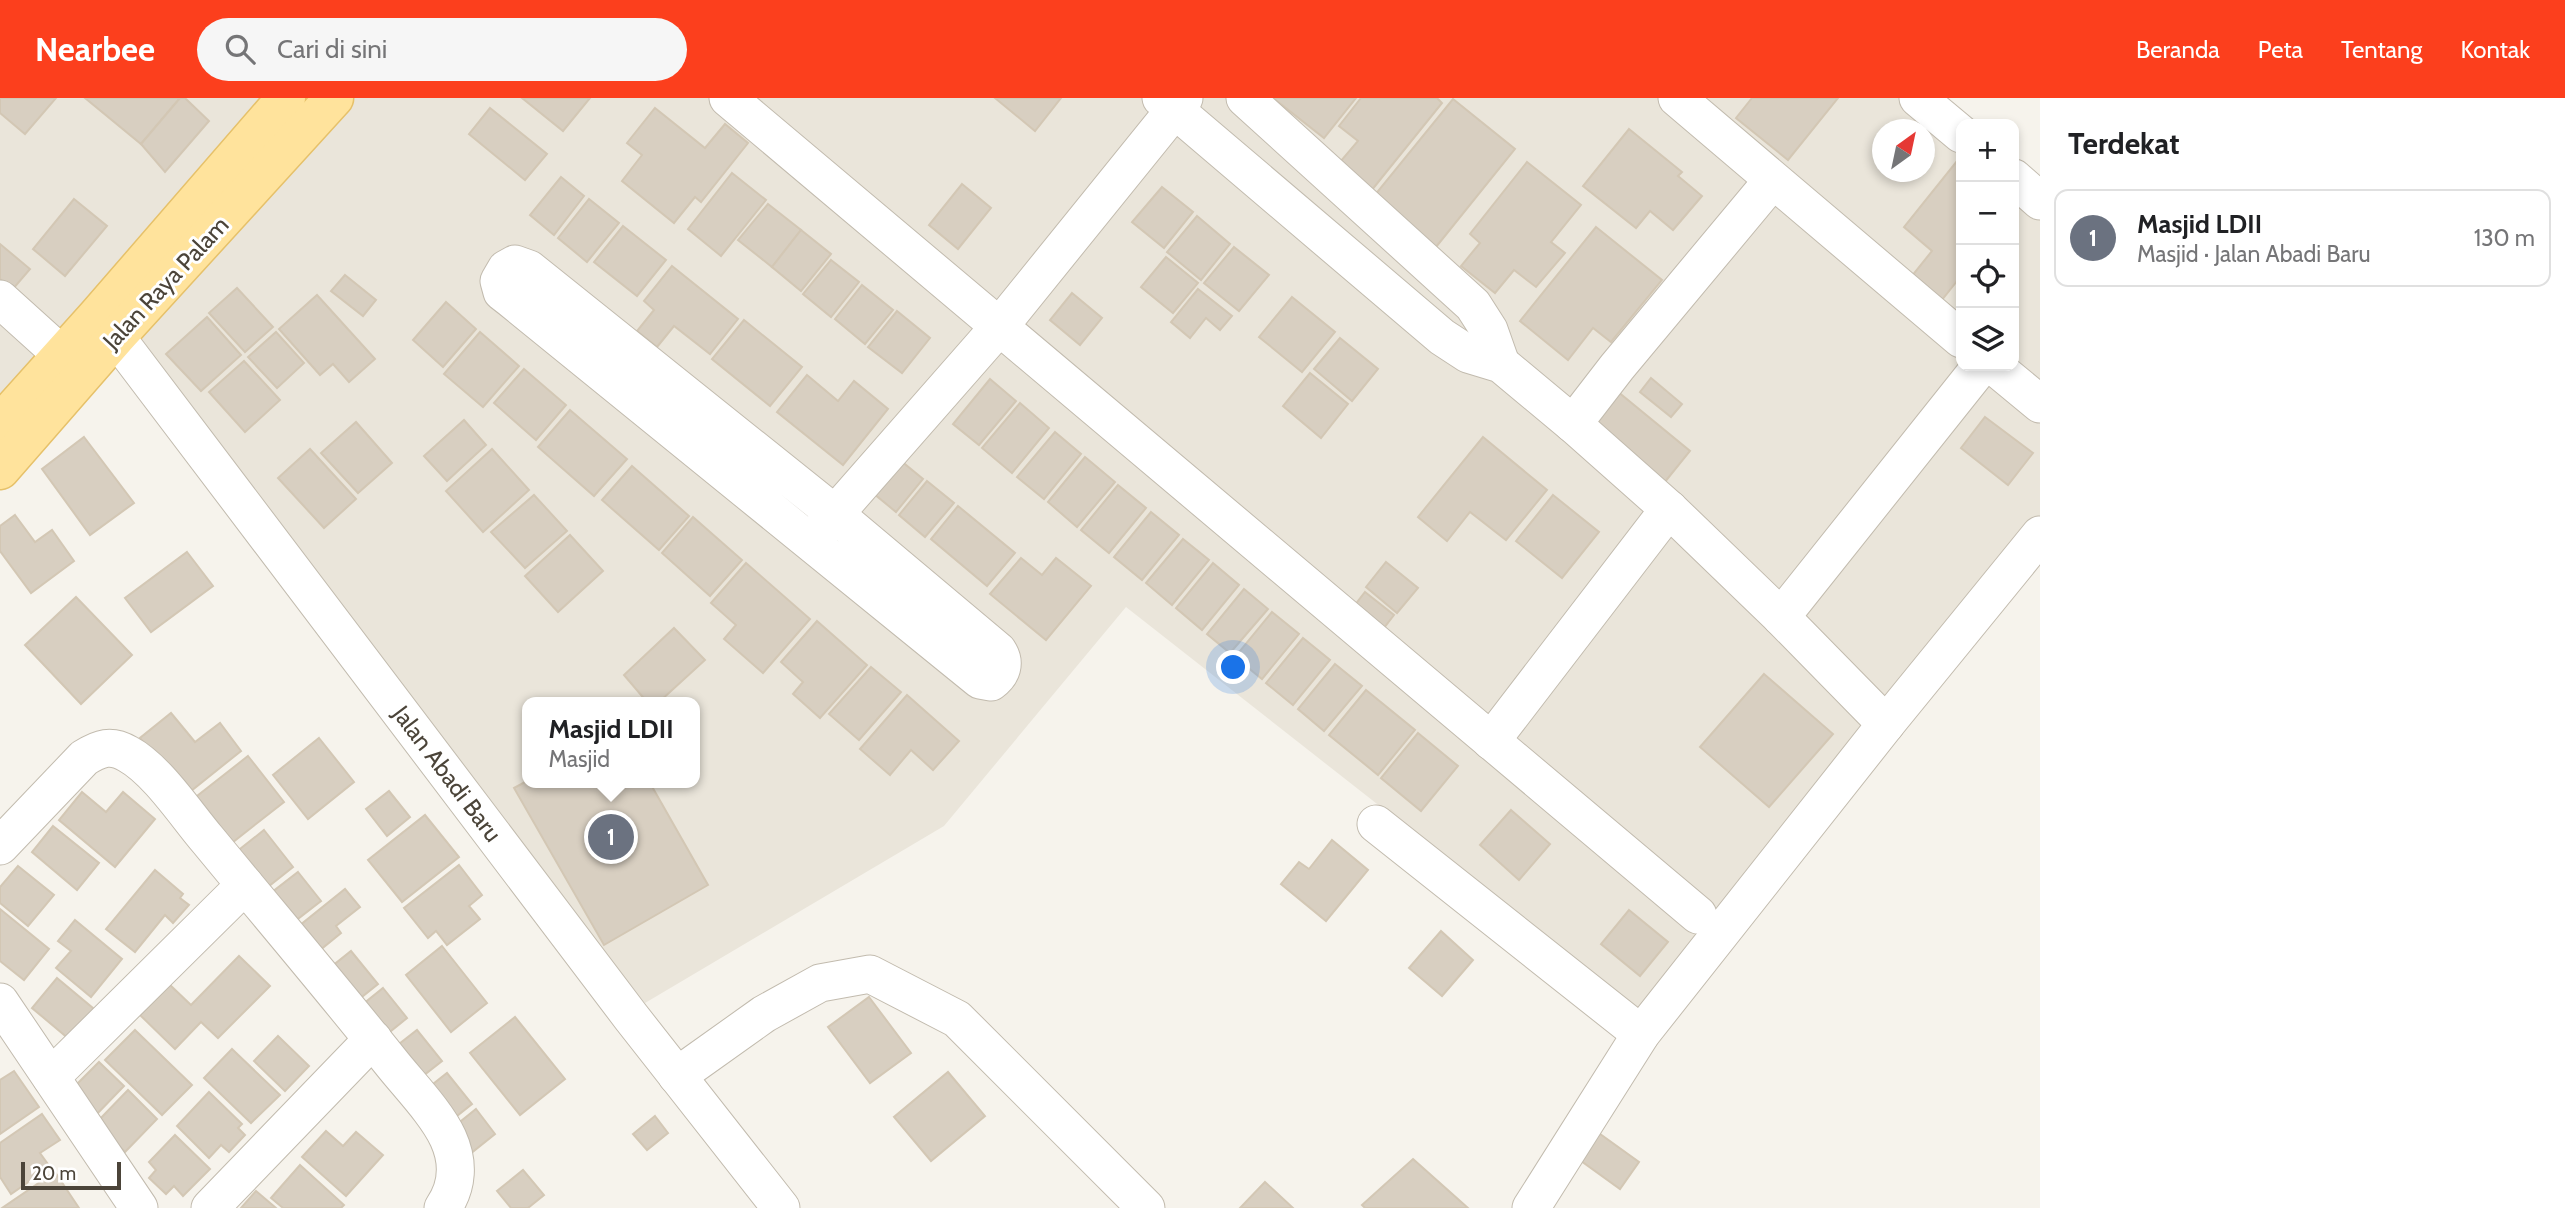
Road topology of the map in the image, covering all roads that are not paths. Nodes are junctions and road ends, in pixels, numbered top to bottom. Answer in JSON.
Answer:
{"nodes":[{"id":1,"x":286,"y":98,"type":"edge"},
{"id":2,"x":334,"y":98,"type":"edge"},
{"id":3,"x":728,"y":98,"type":"edge"},
{"id":4,"x":1245,"y":98,"type":"edge"},
{"id":5,"x":1677,"y":98,"type":"edge"},
{"id":6,"x":1918,"y":98,"type":"edge"},
{"id":7,"x":1173,"y":102,"type":"edge"},
{"id":8,"x":1956,"y":130,"type":"edge"},
{"id":9,"x":1772,"y":181,"type":"junction"},
{"id":10,"x":2019,"y":182,"type":"edge"},
{"id":11,"x":2040,"y":201,"type":"edge"},
{"id":12,"x":0,"y":299,"type":"edge"},
{"id":13,"x":999,"y":327,"type":"junction"},
{"id":14,"x":1956,"y":335,"type":"edge"},
{"id":15,"x":116,"y":337,"type":"junction"},
{"id":16,"x":62,"y":355,"type":"junction"},
{"id":17,"x":1501,"y":363,"type":"junction"},
{"id":18,"x":1977,"y":371,"type":"edge"},
{"id":19,"x":2000,"y":371,"type":"edge"},
{"id":20,"x":2040,"y":404,"type":"edge"},
{"id":21,"x":0,"y":424,"type":"edge"},
{"id":22,"x":1573,"y":424,"type":"junction"},
{"id":23,"x":0,"y":470,"type":"edge"},
{"id":24,"x":1669,"y":509,"type":"junction"},
{"id":25,"x":835,"y":514,"type":"junction"},
{"id":26,"x":2040,"y":535,"type":"edge"},
{"id":27,"x":810,"y":541,"type":"junction"},
{"id":28,"x":1781,"y":617,"type":"junction"},
{"id":29,"x":1886,"y":724,"type":"junction"},
{"id":30,"x":1491,"y":741,"type":"junction"},
{"id":31,"x":1376,"y":824,"type":"dead end"},
{"id":32,"x":0,"y":846,"type":"edge"},
{"id":33,"x":245,"y":885,"type":"junction"},
{"id":34,"x":1698,"y":915,"type":"dead end"},
{"id":35,"x":0,"y":1002,"type":"edge"},
{"id":36,"x":1642,"y":1034,"type":"junction"},
{"id":37,"x":373,"y":1039,"type":"junction"},
{"id":38,"x":677,"y":1076,"type":"junction"},
{"id":39,"x":51,"y":1077,"type":"junction"},
{"id":40,"x":139,"y":1208,"type":"edge"},
{"id":41,"x":210,"y":1208,"type":"edge"},
{"id":42,"x":443,"y":1208,"type":"edge"},
{"id":43,"x":781,"y":1208,"type":"edge"},
{"id":44,"x":1146,"y":1208,"type":"edge"},
{"id":45,"x":1531,"y":1208,"type":"edge"}],
"edges":[{"from":1,"to":16,"type":"main road","name":"Jalan Raya Palam"},
{"from":2,"to":15,"type":"main road","name":"Jalan Raya Palam"},
{"from":3,"to":13,"type":"street"},
{"from":4,"to":17,"type":"street"},
{"from":5,"to":9,"type":"street"},
{"from":6,"to":8,"type":"street"},
{"from":7,"to":13,"type":"street"},
{"from":7,"to":17,"type":"street"},
{"from":9,"to":14,"type":"street"},
{"from":9,"to":22,"type":"street"},
{"from":10,"to":11,"type":"street"},
{"from":12,"to":16,"type":"street"},
{"from":13,"to":25,"type":"street"},
{"from":13,"to":30,"type":"street"},
{"from":15,"to":23,"type":"main road","name":"Jalan Raya Palam"},
{"from":15,"to":38,"type":"street","name":"Jalan Abadi Baru"},
{"from":16,"to":21,"type":"main road","name":"Jalan Raya Palam"},
{"from":17,"to":22,"type":"street"},
{"from":18,"to":28,"type":"street"},
{"from":19,"to":20,"type":"street"},
{"from":22,"to":24,"type":"street"},
{"from":24,"to":28,"type":"street"},
{"from":24,"to":30,"type":"street"},
{"from":25,"to":27,"type":"street"},
{"from":25,"to":27,"type":"street"},
{"from":25,"to":27,"type":"street"},
{"from":26,"to":29,"type":"street"},
{"from":28,"to":29,"type":"street"},
{"from":29,"to":36,"type":"street"},
{"from":30,"to":34,"type":"street"},
{"from":31,"to":36,"type":"street"},
{"from":32,"to":33,"type":"street"},
{"from":33,"to":37,"type":"street"},
{"from":33,"to":39,"type":"street"},
{"from":35,"to":39,"type":"street"},
{"from":36,"to":45,"type":"street"},
{"from":37,"to":41,"type":"street"},
{"from":37,"to":42,"type":"street"},
{"from":38,"to":43,"type":"street","name":"Jalan Abadi Baru"},
{"from":38,"to":44,"type":"street"},
{"from":39,"to":40,"type":"street"}]}
